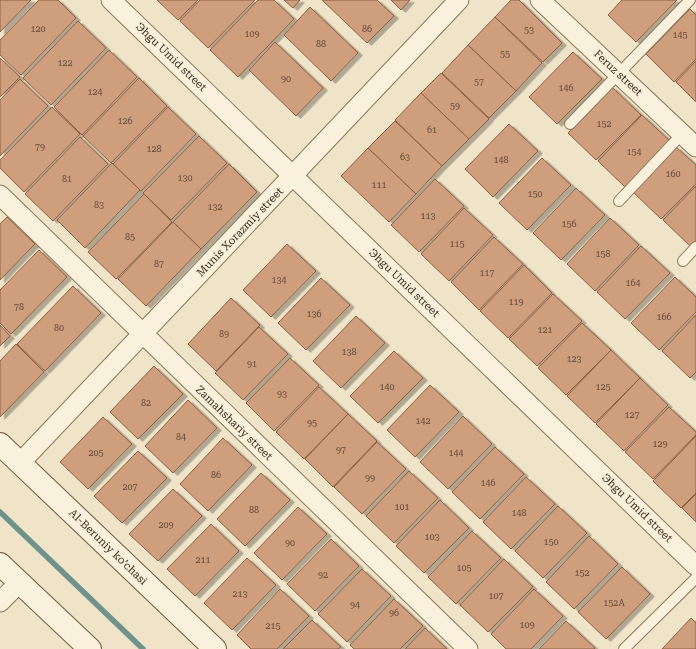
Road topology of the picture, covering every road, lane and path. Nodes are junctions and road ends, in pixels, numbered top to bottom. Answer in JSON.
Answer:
{"nodes":[{"id":1,"x":111,"y":0,"type":"edge"},
{"id":2,"x":460,"y":0,"type":"edge"},
{"id":3,"x":540,"y":0,"type":"edge"},
{"id":4,"x":690,"y":0,"type":"edge"},
{"id":5,"x":619,"y":74,"type":"junction"},
{"id":6,"x":570,"y":124,"type":"dead end"},
{"id":7,"x":691,"y":138,"type":"edge"},
{"id":8,"x":293,"y":176,"type":"junction"},
{"id":9,"x":0,"y":195,"type":"edge"},
{"id":10,"x":620,"y":201,"type":"dead end"},
{"id":11,"x":696,"y":247,"type":"edge"},
{"id":12,"x":683,"y":261,"type":"dead end"},
{"id":13,"x":142,"y":334,"type":"junction"},
{"id":14,"x":0,"y":444,"type":"edge"},
{"id":15,"x":20,"y":463,"type":"junction"},
{"id":16,"x":0,"y":564,"type":"edge"},
{"id":17,"x":696,"y":566,"type":"edge"},
{"id":18,"x":696,"y":578,"type":"edge"},
{"id":19,"x":19,"y":583,"type":"junction"},
{"id":20,"x":0,"y":602,"type":"edge"},
{"id":21,"x":90,"y":649,"type":"edge"},
{"id":22,"x":215,"y":649,"type":"edge"},
{"id":23,"x":468,"y":649,"type":"edge"},
{"id":24,"x":624,"y":649,"type":"edge"}],
"edges":[{"from":1,"to":8,"type":"street","name":"Эhgu Umid street"},
{"from":2,"to":8,"type":"street","name":"Munis Xorazmiy street"},
{"from":3,"to":5,"type":"street","name":"Feruz street"},
{"from":4,"to":5,"type":"lane"},
{"from":5,"to":6,"type":"lane"},
{"from":5,"to":7,"type":"street","name":"Feruz street"},
{"from":7,"to":10,"type":"lane"},
{"from":8,"to":13,"type":"street","name":"Munis Xorazmiy street"},
{"from":8,"to":17,"type":"street","name":"Эhgu Umid street"},
{"from":9,"to":13,"type":"street","name":"Zamahshariy street"},
{"from":11,"to":12,"type":"lane"},
{"from":13,"to":15,"type":"street","name":"Munis Xorazmiy street"},
{"from":13,"to":23,"type":"street","name":"Zamahshariy street"},
{"from":14,"to":15,"type":"main road","name":"Al-Beruniy ko’chasi"},
{"from":15,"to":22,"type":"main road","name":"Al-Beruniy ko’chasi"},
{"from":16,"to":19,"type":"main road"},
{"from":18,"to":24,"type":"lane"},
{"from":19,"to":20,"type":"street"},
{"from":19,"to":21,"type":"main road"}]}
